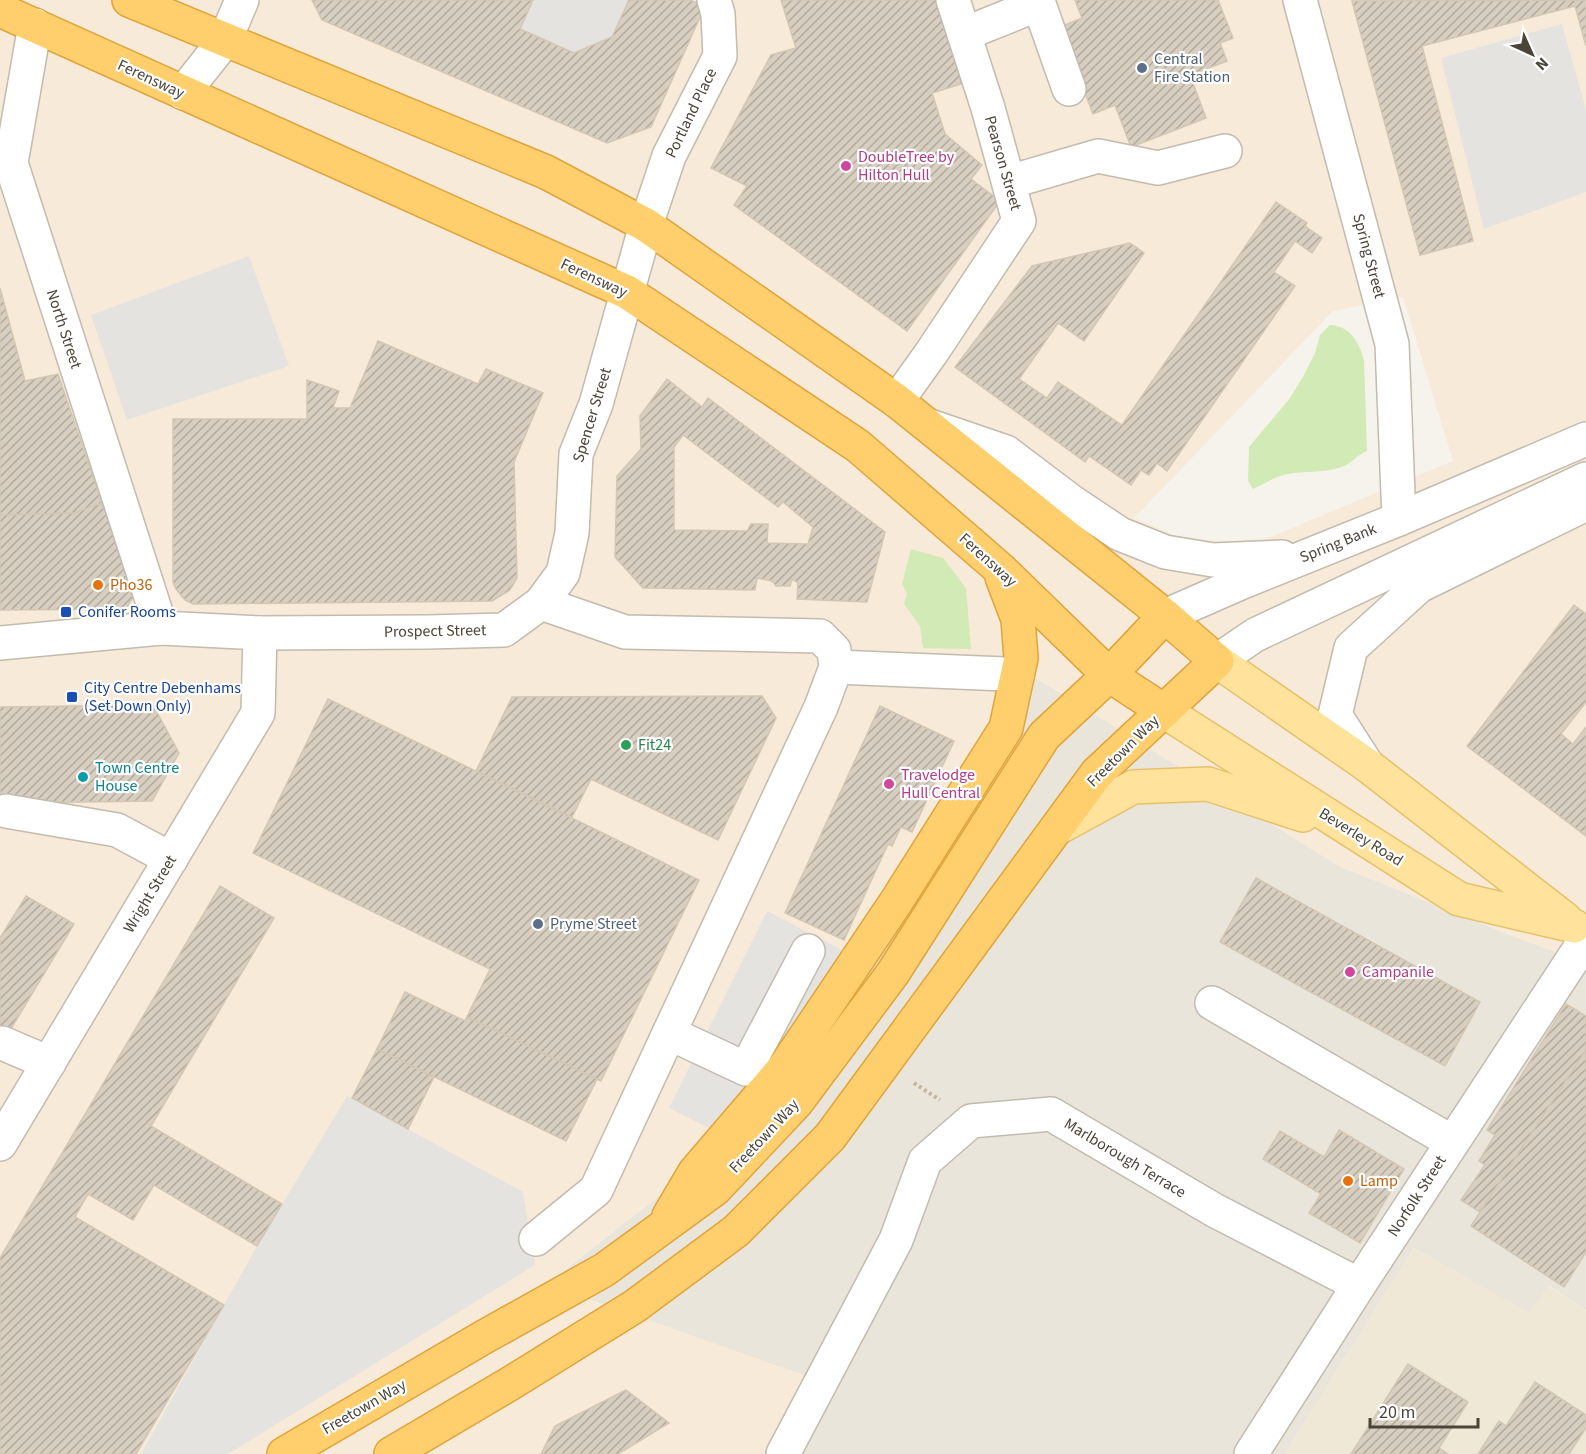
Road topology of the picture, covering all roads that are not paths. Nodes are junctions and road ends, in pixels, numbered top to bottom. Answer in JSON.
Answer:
{"nodes":[{"id":1,"x":129,"y":0,"type":"edge"},
{"id":2,"x":242,"y":0,"type":"edge"},
{"id":3,"x":714,"y":0,"type":"edge"},
{"id":4,"x":953,"y":0,"type":"edge"},
{"id":5,"x":1300,"y":0,"type":"edge"},
{"id":6,"x":0,"y":9,"type":"edge"},
{"id":7,"x":35,"y":25,"type":"junction"},
{"id":8,"x":964,"y":34,"type":"junction"},
{"id":9,"x":225,"y":40,"type":"junction"},
{"id":10,"x":1069,"y":89,"type":"dead end"},
{"id":11,"x":183,"y":93,"type":"junction"},
{"id":12,"x":1225,"y":151,"type":"dead end"},
{"id":13,"x":1009,"y":182,"type":"junction"},
{"id":14,"x":646,"y":225,"type":"junction"},
{"id":15,"x":627,"y":292,"type":"junction"},
{"id":16,"x":897,"y":401,"type":"junction"},
{"id":17,"x":926,"y":424,"type":"junction"},
{"id":18,"x":1586,"y":439,"type":"edge"},
{"id":19,"x":1586,"y":479,"type":"edge"},
{"id":20,"x":1586,"y":504,"type":"edge"},
{"id":21,"x":1399,"y":519,"type":"junction"},
{"id":22,"x":1307,"y":556,"type":"junction"},
{"id":23,"x":1000,"y":569,"type":"junction"},
{"id":24,"x":541,"y":603,"type":"junction"},
{"id":25,"x":1165,"y":616,"type":"junction"},
{"id":26,"x":161,"y":628,"type":"junction"},
{"id":27,"x":260,"y":633,"type":"junction"},
{"id":28,"x":0,"y":643,"type":"edge"},
{"id":29,"x":1217,"y":661,"type":"junction"},
{"id":30,"x":836,"y":667,"type":"junction"},
{"id":31,"x":1109,"y":675,"type":"junction"},
{"id":32,"x":1017,"y":676,"type":"junction"},
{"id":33,"x":1164,"y":711,"type":"junction"},
{"id":34,"x":1367,"y":765,"type":"junction"},
{"id":35,"x":6,"y":811,"type":"dead end"},
{"id":36,"x":1056,"y":829,"type":"junction"},
{"id":37,"x":1361,"y":836,"type":"junction"},
{"id":38,"x":171,"y":859,"type":"junction"},
{"id":39,"x":1582,"y":933,"type":"edge"},
{"id":40,"x":808,"y":951,"type":"dead end"},
{"id":41,"x":1212,"y":1003,"type":"dead end"},
{"id":42,"x":669,"y":1034,"type":"junction"},
{"id":43,"x":3,"y":1043,"type":"dead end"},
{"id":44,"x":49,"y":1063,"type":"junction"},
{"id":45,"x":1452,"y":1142,"type":"junction"},
{"id":46,"x":0,"y":1144,"type":"edge"},
{"id":47,"x":661,"y":1228,"type":"junction"},
{"id":48,"x":536,"y":1239,"type":"dead end"},
{"id":49,"x":1359,"y":1285,"type":"junction"},
{"id":50,"x":284,"y":1454,"type":"edge"},
{"id":51,"x":391,"y":1454,"type":"edge"},
{"id":52,"x":783,"y":1454,"type":"edge"},
{"id":53,"x":1251,"y":1454,"type":"edge"}],
"edges":[{"from":1,"to":9,"type":"highway"},
{"from":2,"to":9,"type":"street"},
{"from":3,"to":14,"type":"street","name":"Portland Place"},
{"from":4,"to":8,"type":"street","name":"Pearson Street"},
{"from":5,"to":21,"type":"street","name":"Spring Street"},
{"from":6,"to":7,"type":"highway","name":"Ferensway"},
{"from":7,"to":11,"type":"highway","name":"Ferensway"},
{"from":7,"to":26,"type":"street","name":"North Street"},
{"from":8,"to":10,"type":"street"},
{"from":8,"to":13,"type":"street","name":"Pearson Street"},
{"from":9,"to":11,"type":"street"},
{"from":9,"to":14,"type":"highway"},
{"from":11,"to":15,"type":"highway","name":"Ferensway"},
{"from":12,"to":13,"type":"street"},
{"from":13,"to":16,"type":"street","name":"Pearson Street"},
{"from":14,"to":15,"type":"street","name":"Portland Place"},
{"from":14,"to":16,"type":"highway"},
{"from":15,"to":23,"type":"highway","name":"Ferensway"},
{"from":15,"to":24,"type":"street","name":"Spencer Street"},
{"from":16,"to":17,"type":"highway"},
{"from":17,"to":22,"type":"street"},
{"from":17,"to":25,"type":"highway"},
{"from":18,"to":21,"type":"street","name":"Spring Bank"},
{"from":19,"to":29,"type":"street"},
{"from":20,"to":34,"type":"street"},
{"from":21,"to":22,"type":"street","name":"Spring Bank"},
{"from":22,"to":25,"type":"street","name":"Spring Bank"},
{"from":23,"to":31,"type":"highway","name":"Ferensway"},
{"from":23,"to":32,"type":"highway"},
{"from":24,"to":27,"type":"street","name":"Prospect Street"},
{"from":24,"to":30,"type":"street"},
{"from":25,"to":29,"type":"highway"},
{"from":25,"to":31,"type":"highway","name":"Spring Bank"},
{"from":26,"to":27,"type":"street","name":"Prospect Street"},
{"from":26,"to":28,"type":"street","name":"Prospect Street"},
{"from":27,"to":38,"type":"street","name":"Wright Street"},
{"from":29,"to":33,"type":"highway"},
{"from":29,"to":34,"type":"main road"},
{"from":30,"to":32,"type":"street"},
{"from":30,"to":42,"type":"street"},
{"from":31,"to":33,"type":"highway","name":"Ferensway"},
{"from":31,"to":47,"type":"highway","name":"Freetown Way"},
{"from":32,"to":47,"type":"highway"},
{"from":33,"to":36,"type":"highway","name":"Freetown Way"},
{"from":33,"to":37,"type":"main road","name":"Beverley Road"},
{"from":34,"to":39,"type":"main road"},
{"from":35,"to":38,"type":"street"},
{"from":36,"to":37,"type":"main road"},
{"from":36,"to":51,"type":"highway","name":"Freetown Way"},
{"from":37,"to":39,"type":"main road","name":"Beverley Road"},
{"from":38,"to":44,"type":"street","name":"Wright Street"},
{"from":39,"to":45,"type":"street","name":"Norfolk Street"},
{"from":40,"to":42,"type":"street"},
{"from":41,"to":45,"type":"street"},
{"from":42,"to":48,"type":"street"},
{"from":43,"to":44,"type":"street"},
{"from":44,"to":46,"type":"street","name":"Wright Street"},
{"from":45,"to":49,"type":"street","name":"Norfolk Street"},
{"from":47,"to":50,"type":"highway","name":"Freetown Way"},
{"from":49,"to":52,"type":"street","name":"Marlborough Terrace"},
{"from":49,"to":53,"type":"street","name":"Norfolk Street"}]}
